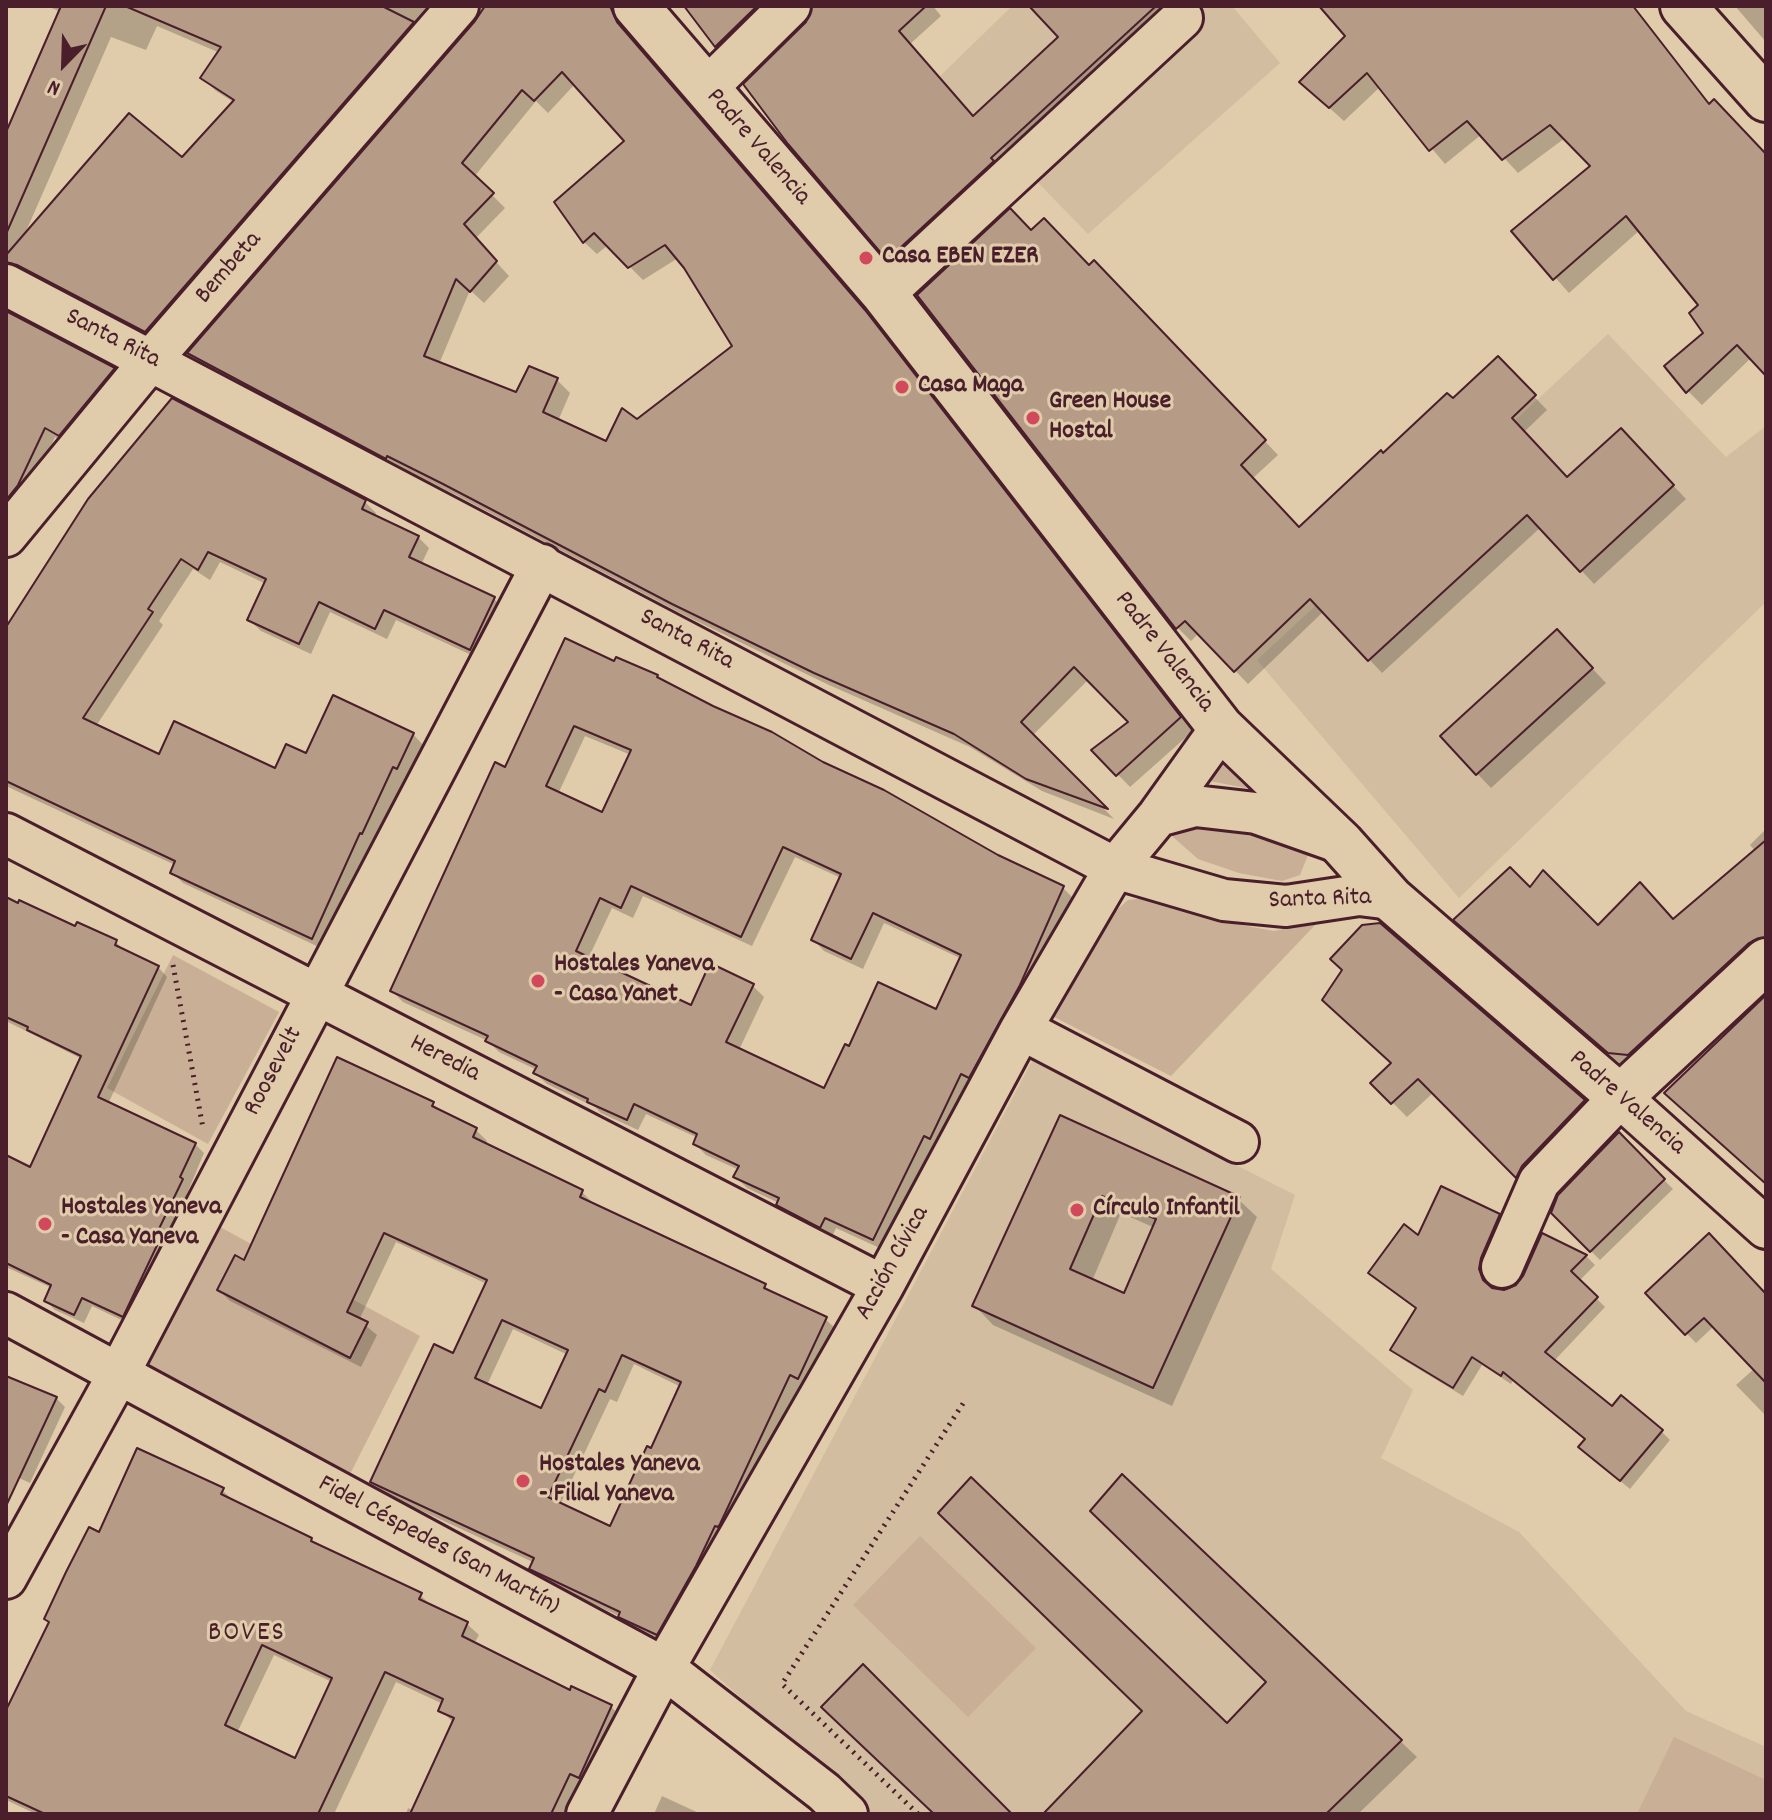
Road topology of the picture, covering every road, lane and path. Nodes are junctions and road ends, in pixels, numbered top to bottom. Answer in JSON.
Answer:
{"nodes":[{"id":1,"x":458,"y":6,"type":"edge"},
{"id":2,"x":636,"y":6,"type":"edge"},
{"id":3,"x":790,"y":6,"type":"edge"},
{"id":4,"x":1683,"y":6,"type":"edge"},
{"id":5,"x":1182,"y":18,"type":"dead end"},
{"id":6,"x":706,"y":89,"type":"junction"},
{"id":7,"x":1766,"y":99,"type":"edge"},
{"id":8,"x":6,"y":285,"type":"edge"},
{"id":9,"x":884,"y":294,"type":"junction"},
{"id":10,"x":151,"y":360,"type":"junction"},
{"id":11,"x":6,"y":536,"type":"edge"},
{"id":12,"x":542,"y":565,"type":"junction"},
{"id":13,"x":1221,"y":728,"type":"junction"},
{"id":14,"x":1158,"y":816,"type":"junction"},
{"id":15,"x":6,"y":834,"type":"edge"},
{"id":16,"x":1341,"y":843,"type":"junction"},
{"id":17,"x":1115,"y":868,"type":"junction"},
{"id":18,"x":1391,"y":899,"type":"junction"},
{"id":19,"x":164,"y":915,"type":"junction"},
{"id":20,"x":1766,"y":961,"type":"edge"},
{"id":21,"x":316,"y":994,"type":"junction"},
{"id":22,"x":1021,"y":1029,"type":"junction"},
{"id":23,"x":1620,"y":1097,"type":"junction"},
{"id":24,"x":1238,"y":1142,"type":"dead end"},
{"id":25,"x":215,"y":1188,"type":"junction"},
{"id":26,"x":1766,"y":1228,"type":"edge"},
{"id":27,"x":1502,"y":1267,"type":"dead end"},
{"id":28,"x":883,"y":1286,"type":"junction"},
{"id":29,"x":6,"y":1313,"type":"edge"},
{"id":30,"x":118,"y":1375,"type":"junction"},
{"id":31,"x":964,"y":1402,"type":"dead end"},
{"id":32,"x":6,"y":1578,"type":"edge"},
{"id":33,"x":664,"y":1668,"type":"junction"},
{"id":34,"x":828,"y":1807,"type":"edge"},
{"id":35,"x":587,"y":1814,"type":"edge"},
{"id":36,"x":918,"y":1814,"type":"edge"}],
"edges":[{"from":1,"to":10,"type":"street","name":"Bembeta"},
{"from":2,"to":6,"type":"main road","name":"Padre Valencia"},
{"from":3,"to":6,"type":"street"},
{"from":4,"to":7,"type":"main road"},
{"from":5,"to":9,"type":"street"},
{"from":6,"to":9,"type":"main road","name":"Padre Valencia"},
{"from":8,"to":10,"type":"street","name":"Santa Rita"},
{"from":9,"to":13,"type":"main road","name":"Padre Valencia"},
{"from":10,"to":11,"type":"street","name":"Bembeta"},
{"from":10,"to":12,"type":"street","name":"Santa Rita"},
{"from":12,"to":17,"type":"street","name":"Santa Rita"},
{"from":12,"to":21,"type":"street","name":"Roosevelt"},
{"from":13,"to":14,"type":"street","name":"Acción Cívica"},
{"from":13,"to":16,"type":"main road","name":"Padre Valencia"},
{"from":14,"to":16,"type":"street"},
{"from":14,"to":17,"type":"street","name":"Acción Cívica"},
{"from":15,"to":19,"type":"street","name":"Heredia"},
{"from":16,"to":18,"type":"main road","name":"Padre Valencia"},
{"from":17,"to":18,"type":"street","name":"Santa Rita"},
{"from":17,"to":22,"type":"street","name":"Acción Cívica"},
{"from":18,"to":23,"type":"main road","name":"Padre Valencia"},
{"from":19,"to":21,"type":"street","name":"Heredia"},
{"from":19,"to":25,"type":"path"},
{"from":20,"to":23,"type":"main road"},
{"from":21,"to":25,"type":"street","name":"Roosevelt"},
{"from":21,"to":28,"type":"street","name":"Heredia"},
{"from":22,"to":24,"type":"street"},
{"from":22,"to":28,"type":"street","name":"Acción Cívica"},
{"from":23,"to":26,"type":"street","name":"Padre Valencia"},
{"from":23,"to":27,"type":"street"},
{"from":25,"to":30,"type":"street","name":"Roosevelt"},
{"from":28,"to":33,"type":"street","name":"Acción Cívica"},
{"from":29,"to":30,"type":"street","name":"Fidel Céspedes (San Martín)"},
{"from":30,"to":32,"type":"street","name":"Roosevelt"},
{"from":30,"to":33,"type":"street","name":"Fidel Céspedes (San Martín)"},
{"from":31,"to":36,"type":"path"},
{"from":33,"to":34,"type":"street","name":"Fidel Céspedes (San Martín)"},
{"from":33,"to":35,"type":"street","name":"Acción Cívica"}]}
